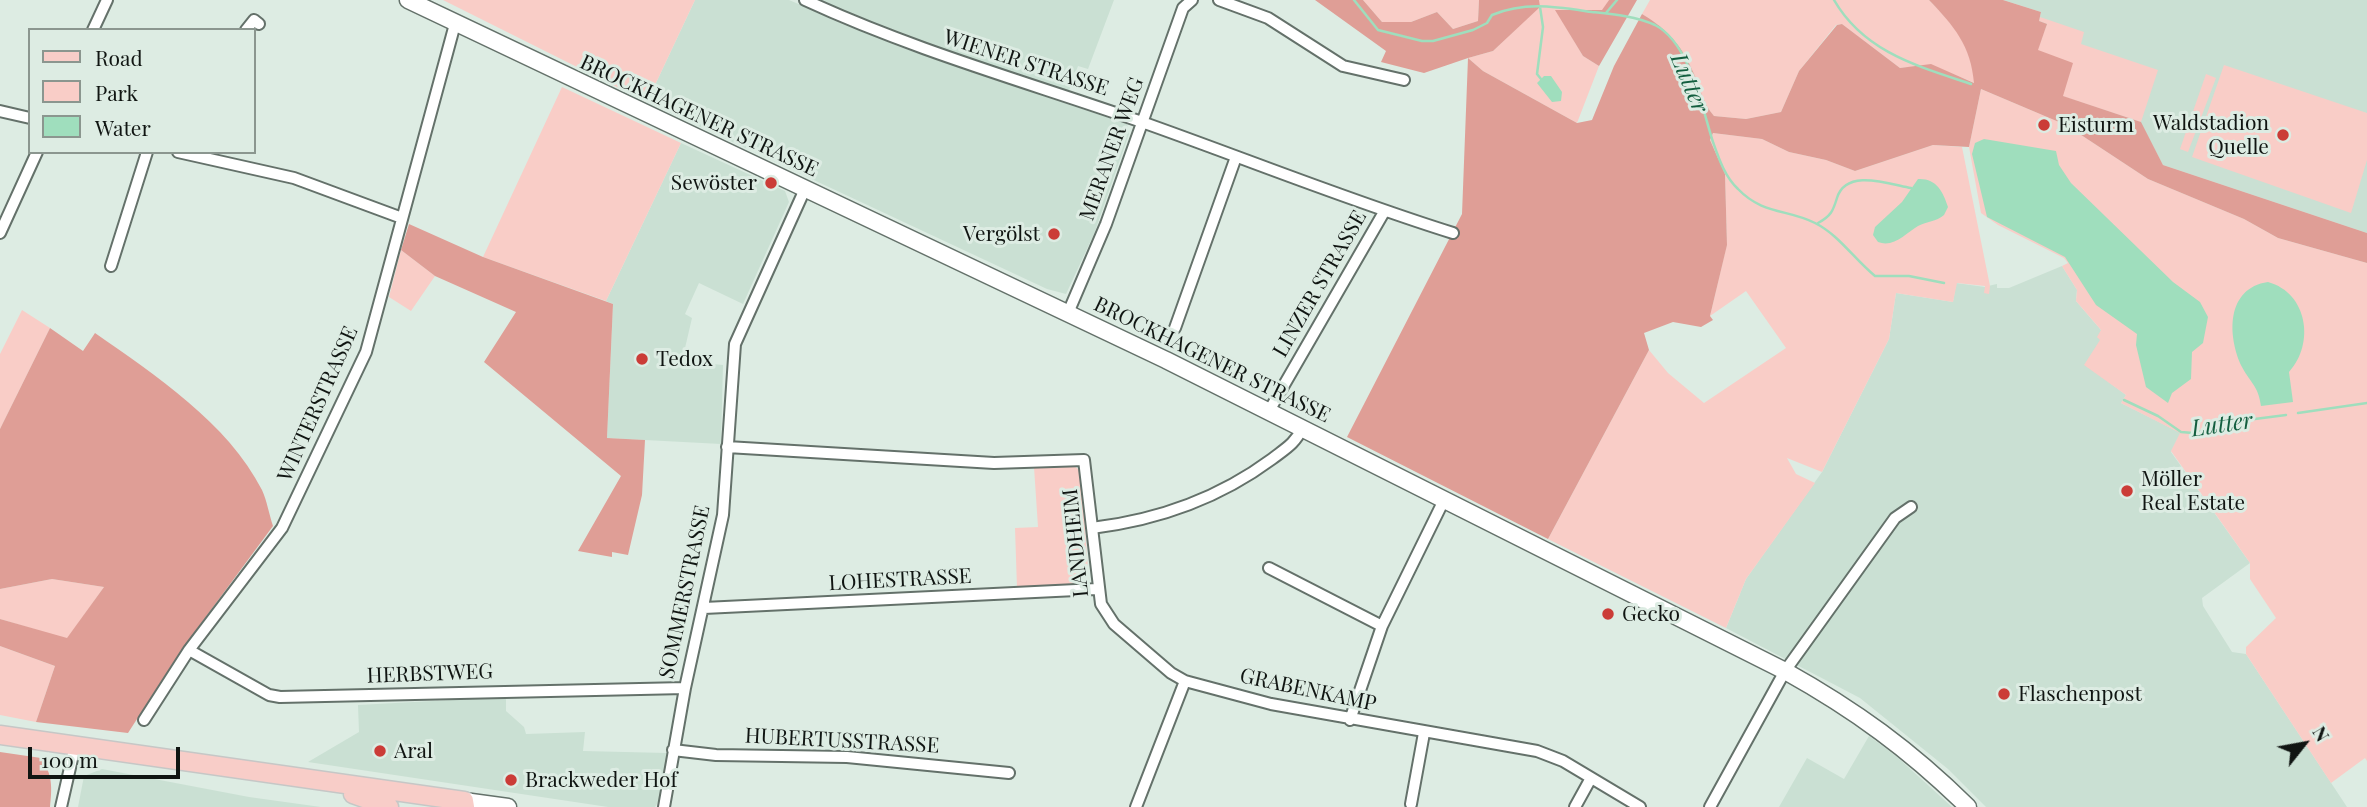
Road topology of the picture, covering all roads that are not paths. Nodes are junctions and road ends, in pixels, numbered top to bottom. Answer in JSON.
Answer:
{"nodes":[{"id":1,"x":107,"y":0,"type":"edge"},
{"id":2,"x":408,"y":0,"type":"edge"},
{"id":3,"x":805,"y":0,"type":"edge"},
{"id":4,"x":1192,"y":0,"type":"edge"},
{"id":5,"x":1219,"y":0,"type":"edge"},
{"id":6,"x":259,"y":24,"type":"dead end"},
{"id":7,"x":455,"y":24,"type":"junction"},
{"id":8,"x":94,"y":28,"type":"edge"},
{"id":9,"x":248,"y":28,"type":"edge"},
{"id":10,"x":1404,"y":80,"type":"dead end"},
{"id":11,"x":0,"y":111,"type":"edge"},
{"id":12,"x":28,"y":118,"type":"edge"},
{"id":13,"x":1143,"y":122,"type":"junction"},
{"id":14,"x":36,"y":154,"type":"edge"},
{"id":15,"x":146,"y":154,"type":"edge"},
{"id":16,"x":186,"y":154,"type":"edge"},
{"id":17,"x":1236,"y":157,"type":"junction"},
{"id":18,"x":805,"y":189,"type":"junction"},
{"id":19,"x":1384,"y":212,"type":"junction"},
{"id":20,"x":402,"y":218,"type":"junction"},
{"id":21,"x":0,"y":233,"type":"edge"},
{"id":22,"x":1453,"y":233,"type":"dead end"},
{"id":23,"x":111,"y":266,"type":"dead end"},
{"id":24,"x":1068,"y":313,"type":"junction"},
{"id":25,"x":1175,"y":328,"type":"dead end"},
{"id":26,"x":1269,"y":411,"type":"junction"},
{"id":27,"x":1302,"y":428,"type":"junction"},
{"id":28,"x":727,"y":447,"type":"junction"},
{"id":29,"x":1444,"y":500,"type":"junction"},
{"id":30,"x":1911,"y":507,"type":"dead end"},
{"id":31,"x":1092,"y":528,"type":"junction"},
{"id":32,"x":1269,"y":568,"type":"dead end"},
{"id":33,"x":1097,"y":589,"type":"junction"},
{"id":34,"x":704,"y":608,"type":"junction"},
{"id":35,"x":1382,"y":626,"type":"junction"},
{"id":36,"x":189,"y":650,"type":"junction"},
{"id":37,"x":1785,"y":671,"type":"junction"},
{"id":38,"x":1185,"y":681,"type":"junction"},
{"id":39,"x":684,"y":688,"type":"junction"},
{"id":40,"x":144,"y":720,"type":"dead end"},
{"id":41,"x":1350,"y":720,"type":"junction"},
{"id":42,"x":1424,"y":733,"type":"junction"},
{"id":43,"x":0,"y":735,"type":"edge"},
{"id":44,"x":75,"y":746,"type":"junction"},
{"id":45,"x":673,"y":750,"type":"junction"},
{"id":46,"x":1009,"y":773,"type":"dead end"},
{"id":47,"x":1591,"y":778,"type":"junction"},
{"id":48,"x":317,"y":781,"type":"junction"},
{"id":49,"x":457,"y":803,"type":"edge"},
{"id":50,"x":1411,"y":804,"type":"dead end"},
{"id":51,"x":61,"y":807,"type":"edge"},
{"id":52,"x":389,"y":807,"type":"edge"},
{"id":53,"x":508,"y":807,"type":"edge"},
{"id":54,"x":664,"y":807,"type":"edge"},
{"id":55,"x":1136,"y":807,"type":"edge"},
{"id":56,"x":1575,"y":807,"type":"edge"},
{"id":57,"x":1640,"y":807,"type":"edge"},
{"id":58,"x":1710,"y":807,"type":"edge"},
{"id":59,"x":1968,"y":807,"type":"edge"}],
"edges":[{"from":1,"to":8,"type":"street"},
{"from":2,"to":7,"type":"main road","name":"BROCKHAGENER STRASSE"},
{"from":3,"to":13,"type":"street","name":"WIENER STRASSE"},
{"from":4,"to":13,"type":"street","name":"MERANER WEG"},
{"from":5,"to":10,"type":"street"},
{"from":6,"to":9,"type":"street"},
{"from":7,"to":18,"type":"main road","name":"BROCKHAGENER STRASSE"},
{"from":7,"to":20,"type":"street","name":"WINTERSTRASSE"},
{"from":11,"to":12,"type":"street"},
{"from":13,"to":17,"type":"street","name":"WIENER STRASSE"},
{"from":13,"to":24,"type":"street","name":"MERANER WEG"},
{"from":14,"to":21,"type":"street"},
{"from":15,"to":23,"type":"street"},
{"from":16,"to":20,"type":"street"},
{"from":17,"to":19,"type":"street","name":"WIENER STRASSE"},
{"from":17,"to":25,"type":"street"},
{"from":18,"to":24,"type":"main road","name":"BROCKHAGENER STRASSE"},
{"from":18,"to":28,"type":"street","name":"SOMMERSTRASSE"},
{"from":19,"to":22,"type":"street","name":"WIENER STRASSE"},
{"from":19,"to":26,"type":"street","name":"LINZER STRASSE"},
{"from":20,"to":36,"type":"street","name":"WINTERSTRASSE"},
{"from":24,"to":26,"type":"main road","name":"BROCKHAGENER STRASSE"},
{"from":26,"to":27,"type":"main road","name":"BROCKHAGENER STRASSE"},
{"from":27,"to":29,"type":"main road","name":"BROCKHAGENER STRASSE"},
{"from":27,"to":31,"type":"street"},
{"from":28,"to":31,"type":"street","name":"LANDHEIM"},
{"from":28,"to":34,"type":"street","name":"SOMMERSTRASSE"},
{"from":29,"to":35,"type":"street"},
{"from":29,"to":37,"type":"main road","name":"BROCKHAGENER STRASSE"},
{"from":30,"to":37,"type":"street"},
{"from":31,"to":33,"type":"street","name":"LANDHEIM"},
{"from":32,"to":35,"type":"street"},
{"from":33,"to":34,"type":"street","name":"LOHESTRASSE"},
{"from":33,"to":38,"type":"street","name":"LANDHEIM"},
{"from":34,"to":39,"type":"street","name":"SOMMERSTRASSE"},
{"from":35,"to":41,"type":"street"},
{"from":36,"to":39,"type":"street","name":"HERBSTWEG"},
{"from":36,"to":40,"type":"street","name":"WINTERSTRASSE"},
{"from":37,"to":58,"type":"street"},
{"from":37,"to":59,"type":"main road","name":"BROCKHAGENER STRASSE"},
{"from":38,"to":41,"type":"street","name":"GRABENKAMP"},
{"from":38,"to":55,"type":"street"},
{"from":39,"to":45,"type":"street","name":"SOMMERSTRASSE"},
{"from":41,"to":42,"type":"street","name":"GRABENKAMP"},
{"from":42,"to":47,"type":"street","name":"GRABENKAMP"},
{"from":42,"to":50,"type":"street"},
{"from":43,"to":44,"type":"main road"},
{"from":44,"to":48,"type":"main road"},
{"from":44,"to":51,"type":"street"},
{"from":45,"to":46,"type":"street","name":"HUBERTUSSTRASSE"},
{"from":45,"to":54,"type":"street","name":"SOMMERSTRASSE"},
{"from":47,"to":56,"type":"street"},
{"from":47,"to":57,"type":"street","name":"GRABENKAMP"},
{"from":48,"to":49,"type":"main road"},
{"from":48,"to":52,"type":"main road"},
{"from":49,"to":53,"type":"main road"}]}
